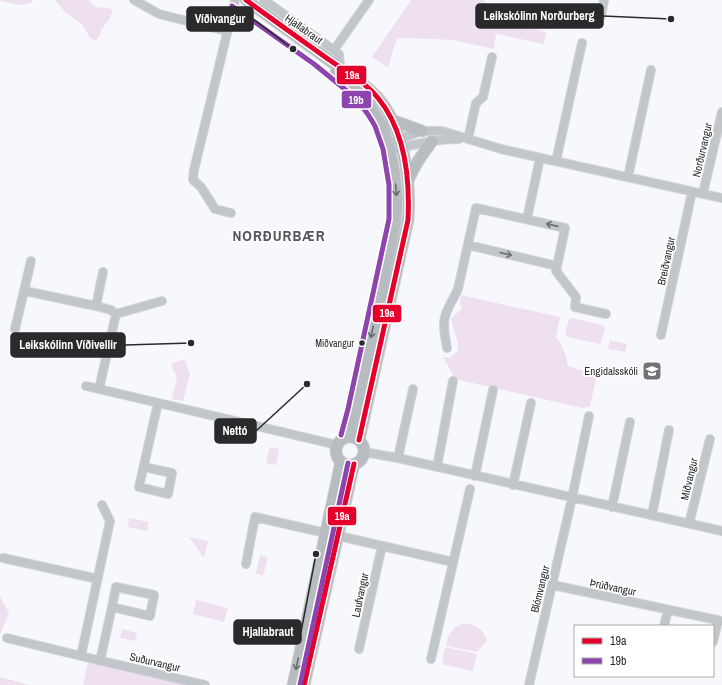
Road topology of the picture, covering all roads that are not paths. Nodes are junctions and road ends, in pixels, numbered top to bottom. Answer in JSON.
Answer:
{"nodes":[{"id":1,"x":134,"y":0,"type":"edge"},
{"id":2,"x":236,"y":0,"type":"edge"},
{"id":3,"x":246,"y":0,"type":"edge"},
{"id":4,"x":264,"y":0,"type":"edge"},
{"id":5,"x":279,"y":0,"type":"edge"},
{"id":6,"x":369,"y":0,"type":"edge"},
{"id":7,"x":604,"y":0,"type":"edge"},
{"id":8,"x":274,"y":8,"type":"junction"},
{"id":9,"x":601,"y":16,"type":"dead end"},
{"id":10,"x":227,"y":31,"type":"junction"},
{"id":11,"x":582,"y":43,"type":"dead end"},
{"id":12,"x":334,"y":50,"type":"junction"},
{"id":13,"x":492,"y":57,"type":"dead end"},
{"id":14,"x":340,"y":68,"type":"junction"},
{"id":15,"x":651,"y":70,"type":"dead end"},
{"id":16,"x":722,"y":112,"type":"edge"},
{"id":17,"x":392,"y":120,"type":"junction"},
{"id":18,"x":422,"y":131,"type":"junction"},
{"id":19,"x":468,"y":139,"type":"junction"},
{"id":20,"x":432,"y":141,"type":"junction"},
{"id":21,"x":401,"y":143,"type":"junction"},
{"id":22,"x":389,"y":148,"type":"junction"},
{"id":23,"x":540,"y":158,"type":"junction"},
{"id":24,"x":556,"y":161,"type":"junction"},
{"id":25,"x":628,"y":177,"type":"junction"},
{"id":26,"x":408,"y":180,"type":"junction"},
{"id":27,"x":692,"y":192,"type":"junction"},
{"id":28,"x":703,"y":193,"type":"junction"},
{"id":29,"x":722,"y":198,"type":"edge"},
{"id":30,"x":231,"y":213,"type":"dead end"},
{"id":31,"x":527,"y":219,"type":"junction"},
{"id":32,"x":468,"y":245,"type":"junction"},
{"id":33,"x":31,"y":260,"type":"dead end"},
{"id":34,"x":557,"y":266,"type":"junction"},
{"id":35,"x":103,"y":272,"type":"dead end"},
{"id":36,"x":25,"y":291,"type":"junction"},
{"id":37,"x":162,"y":301,"type":"dead end"},
{"id":38,"x":96,"y":306,"type":"junction"},
{"id":39,"x":116,"y":314,"type":"junction"},
{"id":40,"x":606,"y":314,"type":"dead end"},
{"id":41,"x":15,"y":329,"type":"dead end"},
{"id":42,"x":661,"y":335,"type":"dead end"},
{"id":43,"x":448,"y":348,"type":"dead end"},
{"id":44,"x":453,"y":381,"type":"dead end"},
{"id":45,"x":86,"y":386,"type":"dead end"},
{"id":46,"x":99,"y":389,"type":"junction"},
{"id":47,"x":413,"y":389,"type":"dead end"},
{"id":48,"x":493,"y":390,"type":"dead end"},
{"id":49,"x":158,"y":403,"type":"junction"},
{"id":50,"x":531,"y":403,"type":"dead end"},
{"id":51,"x":590,"y":416,"type":"dead end"},
{"id":52,"x":630,"y":422,"type":"dead end"},
{"id":53,"x":669,"y":430,"type":"dead end"},
{"id":54,"x":348,"y":437,"type":"junction"},
{"id":55,"x":710,"y":439,"type":"dead end"},
{"id":56,"x":359,"y":440,"type":"junction"},
{"id":57,"x":337,"y":445,"type":"junction"},
{"id":58,"x":364,"y":452,"type":"junction"},
{"id":59,"x":398,"y":458,"type":"junction"},
{"id":60,"x":341,"y":462,"type":"junction"},
{"id":61,"x":354,"y":464,"type":"junction"},
{"id":62,"x":144,"y":467,"type":"junction"},
{"id":63,"x":437,"y":467,"type":"junction"},
{"id":64,"x":475,"y":476,"type":"junction"},
{"id":65,"x":513,"y":485,"type":"junction"},
{"id":66,"x":470,"y":489,"type":"dead end"},
{"id":67,"x":572,"y":498,"type":"junction"},
{"id":68,"x":102,"y":505,"type":"dead end"},
{"id":69,"x":612,"y":507,"type":"junction"},
{"id":70,"x":652,"y":515,"type":"junction"},
{"id":71,"x":689,"y":524,"type":"junction"},
{"id":72,"x":722,"y":531,"type":"edge"},
{"id":73,"x":326,"y":532,"type":"junction"},
{"id":74,"x":338,"y":536,"type":"junction"},
{"id":75,"x":382,"y":546,"type":"junction"},
{"id":76,"x":3,"y":558,"type":"dead end"},
{"id":77,"x":453,"y":562,"type":"junction"},
{"id":78,"x":246,"y":564,"type":"dead end"},
{"id":79,"x":98,"y":579,"type":"junction"},
{"id":80,"x":553,"y":585,"type":"junction"},
{"id":81,"x":112,"y":607,"type":"junction"},
{"id":82,"x":668,"y":610,"type":"junction"},
{"id":83,"x":720,"y":620,"type":"edge"},
{"id":84,"x":664,"y":625,"type":"edge"},
{"id":85,"x":7,"y":638,"type":"dead end"},
{"id":86,"x":714,"y":639,"type":"edge"},
{"id":87,"x":359,"y":649,"type":"dead end"},
{"id":88,"x":81,"y":656,"type":"junction"},
{"id":89,"x":430,"y":659,"type":"dead end"},
{"id":90,"x":100,"y":661,"type":"junction"},
{"id":91,"x":205,"y":685,"type":"edge"},
{"id":92,"x":293,"y":685,"type":"edge"},
{"id":93,"x":304,"y":685,"type":"edge"},
{"id":94,"x":529,"y":685,"type":"edge"}],
"edges":[{"from":1,"to":10,"type":"street"},
{"from":2,"to":10,"type":"street"},
{"from":2,"to":22,"type":"main road","name":"Hjallabraut"},
{"from":3,"to":14,"type":"main road","name":"Hjallabraut"},
{"from":4,"to":8,"type":"street","name":"Hjallabraut"},
{"from":5,"to":8,"type":"street","name":"Hjallabraut"},
{"from":6,"to":12,"type":"street","name":"Hjallabraut"},
{"from":7,"to":9,"type":"street"},
{"from":8,"to":12,"type":"street","name":"Hjallabraut"},
{"from":10,"to":30,"type":"street"},
{"from":11,"to":24,"type":"street"},
{"from":12,"to":14,"type":"street","name":"Hjallabraut"},
{"from":13,"to":19,"type":"street"},
{"from":14,"to":17,"type":"main road","name":"Hjallabraut"},
{"from":15,"to":25,"type":"street"},
{"from":16,"to":28,"type":"street","name":"Norðurvangur"},
{"from":17,"to":18,"type":"main road"},
{"from":17,"to":21,"type":"main road","name":"Hjallabraut"},
{"from":18,"to":19,"type":"street"},
{"from":18,"to":21,"type":"street"},
{"from":19,"to":20,"type":"street"},
{"from":19,"to":23,"type":"street"},
{"from":20,"to":21,"type":"street"},
{"from":20,"to":26,"type":"main road"},
{"from":21,"to":22,"type":"street"},
{"from":21,"to":26,"type":"main road","name":"Hjallabraut"},
{"from":22,"to":54,"type":"main road","name":"Hjallabraut","one_way":true},
{"from":23,"to":24,"type":"street"},
{"from":23,"to":31,"type":"street"},
{"from":24,"to":25,"type":"street"},
{"from":25,"to":27,"type":"street"},
{"from":26,"to":56,"type":"main road","name":"Hjallabraut"},
{"from":27,"to":28,"type":"street"},
{"from":27,"to":42,"type":"street","name":"Breiðvangur"},
{"from":28,"to":29,"type":"street"},
{"from":31,"to":32,"type":"street"},
{"from":34,"to":31,"type":"street","one_way":true},
{"from":32,"to":34,"type":"street","one_way":true},
{"from":32,"to":43,"type":"street"},
{"from":33,"to":36,"type":"street"},
{"from":34,"to":40,"type":"street"},
{"from":35,"to":38,"type":"street"},
{"from":36,"to":38,"type":"street"},
{"from":36,"to":41,"type":"street"},
{"from":37,"to":39,"type":"street"},
{"from":38,"to":39,"type":"street"},
{"from":39,"to":46,"type":"street"},
{"from":44,"to":63,"type":"street"},
{"from":45,"to":46,"type":"street"},
{"from":46,"to":49,"type":"street"},
{"from":47,"to":59,"type":"street"},
{"from":48,"to":64,"type":"street"},
{"from":49,"to":57,"type":"street"},
{"from":49,"to":62,"type":"street"},
{"from":50,"to":65,"type":"street"},
{"from":51,"to":67,"type":"street"},
{"from":52,"to":69,"type":"street"},
{"from":53,"to":70,"type":"street"},
{"from":54,"to":56,"type":"main road"},
{"from":54,"to":57,"type":"main road"},
{"from":55,"to":71,"type":"street","name":"Miðvangur"},
{"from":56,"to":58,"type":"main road"},
{"from":57,"to":60,"type":"main road"},
{"from":58,"to":59,"type":"street"},
{"from":58,"to":61,"type":"main road"},
{"from":59,"to":63,"type":"street"},
{"from":60,"to":61,"type":"main road"},
{"from":60,"to":73,"type":"main road"},
{"from":61,"to":74,"type":"main road"},
{"from":62,"to":62,"type":"street"},
{"from":63,"to":64,"type":"street"},
{"from":64,"to":65,"type":"street"},
{"from":65,"to":67,"type":"street"},
{"from":66,"to":77,"type":"street"},
{"from":67,"to":69,"type":"street"},
{"from":67,"to":80,"type":"street","name":"Blómvangur"},
{"from":68,"to":79,"type":"street"},
{"from":69,"to":70,"type":"street"},
{"from":70,"to":71,"type":"street"},
{"from":71,"to":72,"type":"street"},
{"from":73,"to":74,"type":"street"},
{"from":73,"to":78,"type":"street"},
{"from":73,"to":92,"type":"main road","one_way":true},
{"from":74,"to":75,"type":"street"},
{"from":74,"to":93,"type":"main road"},
{"from":75,"to":77,"type":"street"},
{"from":75,"to":87,"type":"street","name":"Laufvangur"},
{"from":76,"to":79,"type":"street"},
{"from":77,"to":89,"type":"street"},
{"from":79,"to":88,"type":"street"},
{"from":80,"to":82,"type":"street","name":"Þrúðvangur"},
{"from":80,"to":94,"type":"street","name":"Blómvangur"},
{"from":81,"to":81,"type":"street"},
{"from":81,"to":90,"type":"street"},
{"from":82,"to":83,"type":"street","name":"Þrúðvangur"},
{"from":82,"to":84,"type":"street"},
{"from":83,"to":86,"type":"street","name":"Þrúðvangur"},
{"from":85,"to":88,"type":"street","name":"Suðurvangur"},
{"from":88,"to":90,"type":"street","name":"Suðurvangur"},
{"from":90,"to":91,"type":"street","name":"Suðurvangur"}]}
